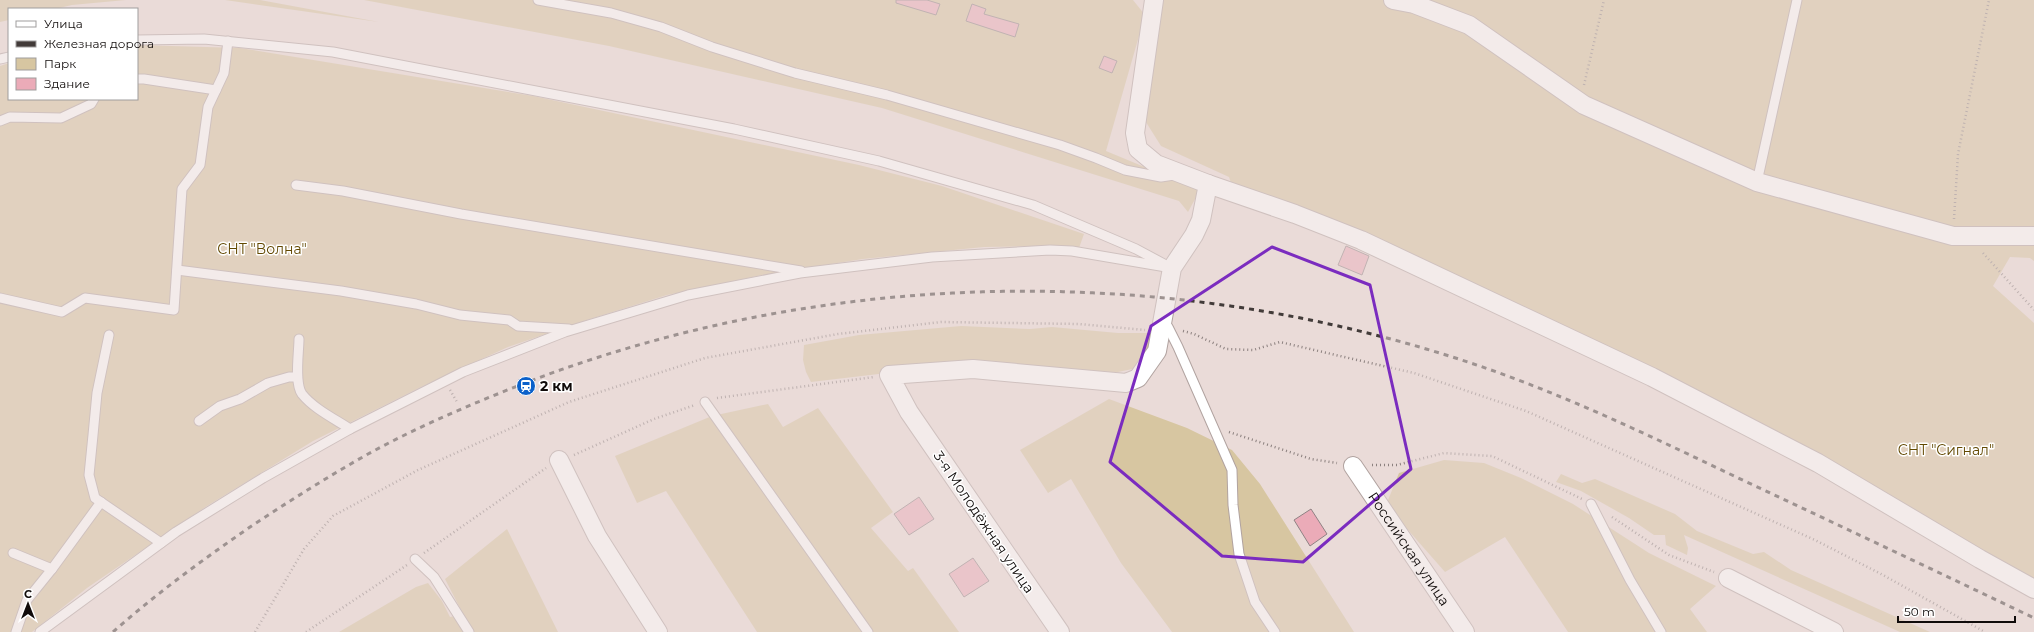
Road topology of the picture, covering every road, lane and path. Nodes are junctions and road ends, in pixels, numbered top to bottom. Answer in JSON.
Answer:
{"nodes":[{"id":1,"x":538,"y":0,"type":"edge"},
{"id":2,"x":1154,"y":0,"type":"edge"},
{"id":3,"x":1393,"y":0,"type":"edge"},
{"id":4,"x":1604,"y":0,"type":"edge"},
{"id":5,"x":1797,"y":0,"type":"edge"},
{"id":6,"x":1989,"y":0,"type":"edge"},
{"id":7,"x":1415,"y":2,"type":"edge"},
{"id":8,"x":138,"y":40,"type":"edge"},
{"id":9,"x":228,"y":41,"type":"junction"},
{"id":10,"x":138,"y":79,"type":"edge"},
{"id":11,"x":216,"y":90,"type":"junction"},
{"id":12,"x":93,"y":100,"type":"edge"},
{"id":13,"x":1580,"y":102,"type":"junction"},
{"id":14,"x":0,"y":121,"type":"edge"},
{"id":15,"x":1184,"y":175,"type":"junction"},
{"id":16,"x":1757,"y":182,"type":"junction"},
{"id":17,"x":1208,"y":184,"type":"junction"},
{"id":18,"x":296,"y":185,"type":"dead end"},
{"id":19,"x":1960,"y":236,"type":"junction"},
{"id":20,"x":2034,"y":236,"type":"edge"},
{"id":21,"x":1172,"y":268,"type":"junction"},
{"id":22,"x":177,"y":270,"type":"junction"},
{"id":23,"x":809,"y":272,"type":"junction"},
{"id":24,"x":0,"y":298,"type":"edge"},
{"id":25,"x":2034,"y":310,"type":"edge"},
{"id":26,"x":1165,"y":325,"type":"junction"},
{"id":27,"x":575,"y":329,"type":"junction"},
{"id":28,"x":109,"y":335,"type":"dead end"},
{"id":29,"x":299,"y":339,"type":"dead end"},
{"id":30,"x":298,"y":377,"type":"junction"},
{"id":31,"x":705,"y":402,"type":"dead end"},
{"id":32,"x":199,"y":421,"type":"dead end"},
{"id":33,"x":1213,"y":427,"type":"junction"},
{"id":34,"x":350,"y":429,"type":"junction"},
{"id":35,"x":559,"y":460,"type":"dead end"},
{"id":36,"x":1353,"y":466,"type":"junction"},
{"id":37,"x":101,"y":502,"type":"junction"},
{"id":38,"x":1591,"y":504,"type":"junction"},
{"id":39,"x":161,"y":543,"type":"junction"},
{"id":40,"x":13,"y":553,"type":"dead end"},
{"id":41,"x":415,"y":559,"type":"dead end"},
{"id":42,"x":52,"y":569,"type":"junction"},
{"id":43,"x":1728,"y":578,"type":"joint"},
{"id":44,"x":2034,"y":589,"type":"edge"},
{"id":45,"x":16,"y":632,"type":"edge"},
{"id":46,"x":40,"y":632,"type":"edge"},
{"id":47,"x":255,"y":632,"type":"edge"},
{"id":48,"x":469,"y":632,"type":"edge"},
{"id":49,"x":658,"y":632,"type":"edge"},
{"id":50,"x":868,"y":632,"type":"edge"},
{"id":51,"x":1060,"y":632,"type":"edge"},
{"id":52,"x":1275,"y":632,"type":"edge"},
{"id":53,"x":1465,"y":632,"type":"edge"},
{"id":54,"x":1661,"y":632,"type":"edge"},
{"id":55,"x":1834,"y":632,"type":"edge"},
{"id":56,"x":1985,"y":632,"type":"edge"}],
"edges":[{"from":1,"to":15,"type":"lane"},
{"from":2,"to":15,"type":"street"},
{"from":3,"to":7,"type":"street"},
{"from":4,"to":13,"type":"path"},
{"from":5,"to":16,"type":"lane"},
{"from":6,"to":19,"type":"path"},
{"from":7,"to":13,"type":"street"},
{"from":8,"to":9,"type":"lane"},
{"from":9,"to":11,"type":"lane"},
{"from":9,"to":21,"type":"lane"},
{"from":10,"to":11,"type":"lane"},
{"from":11,"to":22,"type":"lane"},
{"from":12,"to":14,"type":"lane"},
{"from":13,"to":16,"type":"street"},
{"from":15,"to":17,"type":"street"},
{"from":16,"to":19,"type":"street"},
{"from":17,"to":21,"type":"street"},
{"from":17,"to":44,"type":"street"},
{"from":18,"to":23,"type":"lane"},
{"from":19,"to":20,"type":"street"},
{"from":19,"to":25,"type":"path"},
{"from":21,"to":23,"type":"lane"},
{"from":21,"to":26,"type":"street"},
{"from":22,"to":24,"type":"lane"},
{"from":22,"to":27,"type":"lane"},
{"from":23,"to":27,"type":"lane"},
{"from":26,"to":33,"type":"lane"},
{"from":26,"to":47,"type":"path"},
{"from":26,"to":51,"type":"street","name":"3-я Молодёжная улица"},
{"from":26,"to":56,"type":"path"},
{"from":27,"to":34,"type":"lane"},
{"from":28,"to":37,"type":"lane"},
{"from":29,"to":30,"type":"lane"},
{"from":30,"to":32,"type":"lane"},
{"from":30,"to":34,"type":"lane"},
{"from":31,"to":50,"type":"lane"},
{"from":33,"to":36,"type":"path"},
{"from":33,"to":52,"type":"lane"},
{"from":34,"to":39,"type":"lane"},
{"from":35,"to":49,"type":"street"},
{"from":36,"to":38,"type":"path"},
{"from":36,"to":53,"type":"street","name":"Российская улица"},
{"from":37,"to":39,"type":"lane"},
{"from":37,"to":42,"type":"lane"},
{"from":38,"to":43,"type":"path"},
{"from":38,"to":54,"type":"lane"},
{"from":39,"to":46,"type":"lane"},
{"from":40,"to":42,"type":"lane"},
{"from":41,"to":48,"type":"lane"},
{"from":42,"to":45,"type":"lane"},
{"from":43,"to":55,"type":"street"}]}
